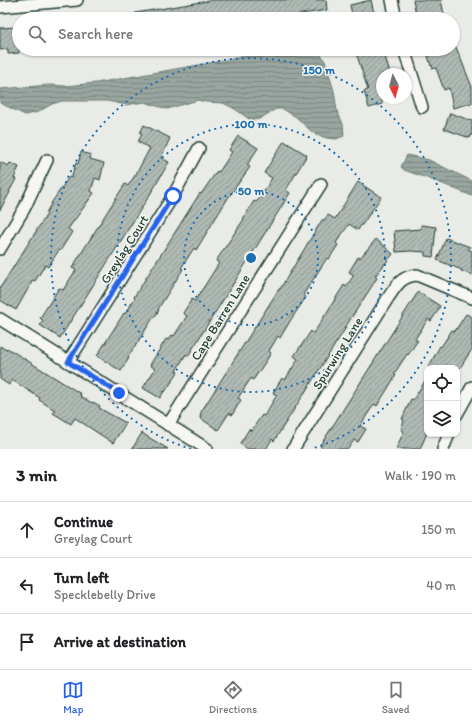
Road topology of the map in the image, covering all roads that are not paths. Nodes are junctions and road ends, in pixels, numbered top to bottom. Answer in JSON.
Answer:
{"nodes":[{"id":1,"x":77,"y":0,"type":"edge"},
{"id":2,"x":392,"y":0,"type":"edge"},
{"id":3,"x":0,"y":7,"type":"edge"},
{"id":4,"x":395,"y":12,"type":"edge"},
{"id":5,"x":406,"y":56,"type":"edge"},
{"id":6,"x":422,"y":107,"type":"dead end"},
{"id":7,"x":199,"y":148,"type":"dead end"},
{"id":8,"x":47,"y":160,"type":"dead end"},
{"id":9,"x":321,"y":184,"type":"dead end"},
{"id":10,"x":0,"y":249,"type":"edge"},
{"id":11,"x":472,"y":298,"type":"edge"},
{"id":12,"x":0,"y":319,"type":"edge"},
{"id":13,"x":68,"y":362,"type":"junction"},
{"id":14,"x":472,"y":387,"type":"edge"},
{"id":15,"x":460,"y":409,"type":"edge"},
{"id":16,"x":168,"y":425,"type":"junction"},
{"id":17,"x":448,"y":437,"type":"edge"},
{"id":18,"x":207,"y":449,"type":"edge"},
{"id":19,"x":293,"y":449,"type":"edge"},
{"id":20,"x":443,"y":449,"type":"edge"}],
"edges":[{"from":1,"to":3,"type":"street"},
{"from":2,"to":4,"type":"street"},
{"from":5,"to":6,"type":"street"},
{"from":7,"to":13,"type":"street","name":"Greylag Court"},
{"from":8,"to":10,"type":"street"},
{"from":9,"to":16,"type":"street","name":"Cape Barren Lane"},
{"from":11,"to":19,"type":"street","name":"Spurwing Lane"},
{"from":12,"to":13,"type":"street"},
{"from":13,"to":16,"type":"street"},
{"from":14,"to":15,"type":"street"},
{"from":16,"to":18,"type":"street"},
{"from":17,"to":20,"type":"street"}]}
